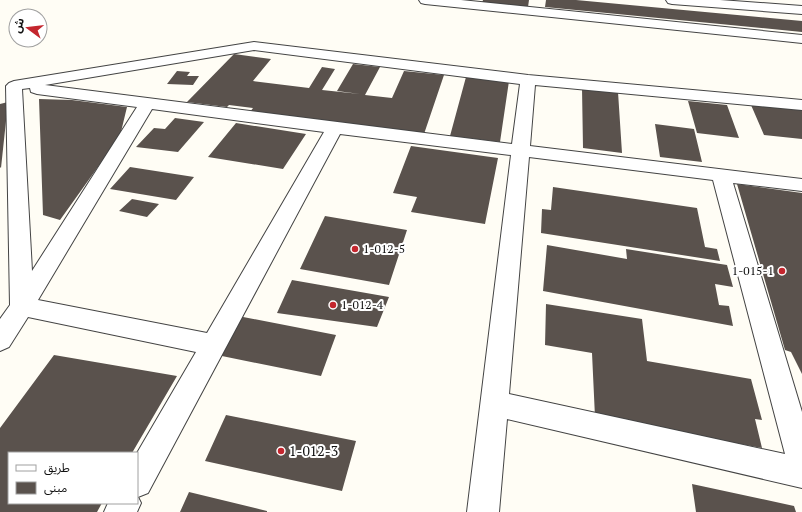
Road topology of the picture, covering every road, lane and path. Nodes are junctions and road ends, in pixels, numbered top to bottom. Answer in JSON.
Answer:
{"nodes":[{"id":1,"x":425,"y":0,"type":"edge"},
{"id":2,"x":672,"y":0,"type":"edge"},
{"id":3,"x":534,"y":6,"type":"edge"},
{"id":4,"x":802,"y":10,"type":"edge"},
{"id":5,"x":800,"y":43,"type":"edge"},
{"id":6,"x":528,"y":80,"type":"junction"},
{"id":7,"x":7,"y":86,"type":"edge"},
{"id":8,"x":147,"y":104,"type":"junction"},
{"id":9,"x":802,"y":104,"type":"edge"},
{"id":10,"x":335,"y":128,"type":"junction"},
{"id":11,"x":520,"y":150,"type":"junction"},
{"id":12,"x":721,"y":175,"type":"junction"},
{"id":13,"x":802,"y":185,"type":"edge"},
{"id":14,"x":22,"y":306,"type":"junction"},
{"id":15,"x":0,"y":340,"type":"edge"},
{"id":16,"x":215,"y":346,"type":"junction"},
{"id":17,"x":494,"y":404,"type":"junction"},
{"id":18,"x":802,"y":462,"type":"edge"},
{"id":19,"x":802,"y":473,"type":"edge"},
{"id":20,"x":138,"y":480,"type":"edge"},
{"id":21,"x":483,"y":512,"type":"edge"}],
"edges":[{"from":1,"to":3,"type":"street"},
{"from":2,"to":4,"type":"street"},
{"from":3,"to":5,"type":"street"},
{"from":6,"to":7,"type":"street"},
{"from":6,"to":9,"type":"street"},
{"from":6,"to":11,"type":"street"},
{"from":7,"to":8,"type":"street"},
{"from":7,"to":14,"type":"street"},
{"from":8,"to":10,"type":"street"},
{"from":8,"to":14,"type":"street"},
{"from":10,"to":11,"type":"street"},
{"from":10,"to":16,"type":"street"},
{"from":11,"to":12,"type":"street"},
{"from":11,"to":17,"type":"street"},
{"from":12,"to":13,"type":"street"},
{"from":12,"to":18,"type":"street"},
{"from":14,"to":15,"type":"street"},
{"from":14,"to":16,"type":"street"},
{"from":16,"to":20,"type":"street"},
{"from":17,"to":19,"type":"street"},
{"from":17,"to":21,"type":"street"}]}
